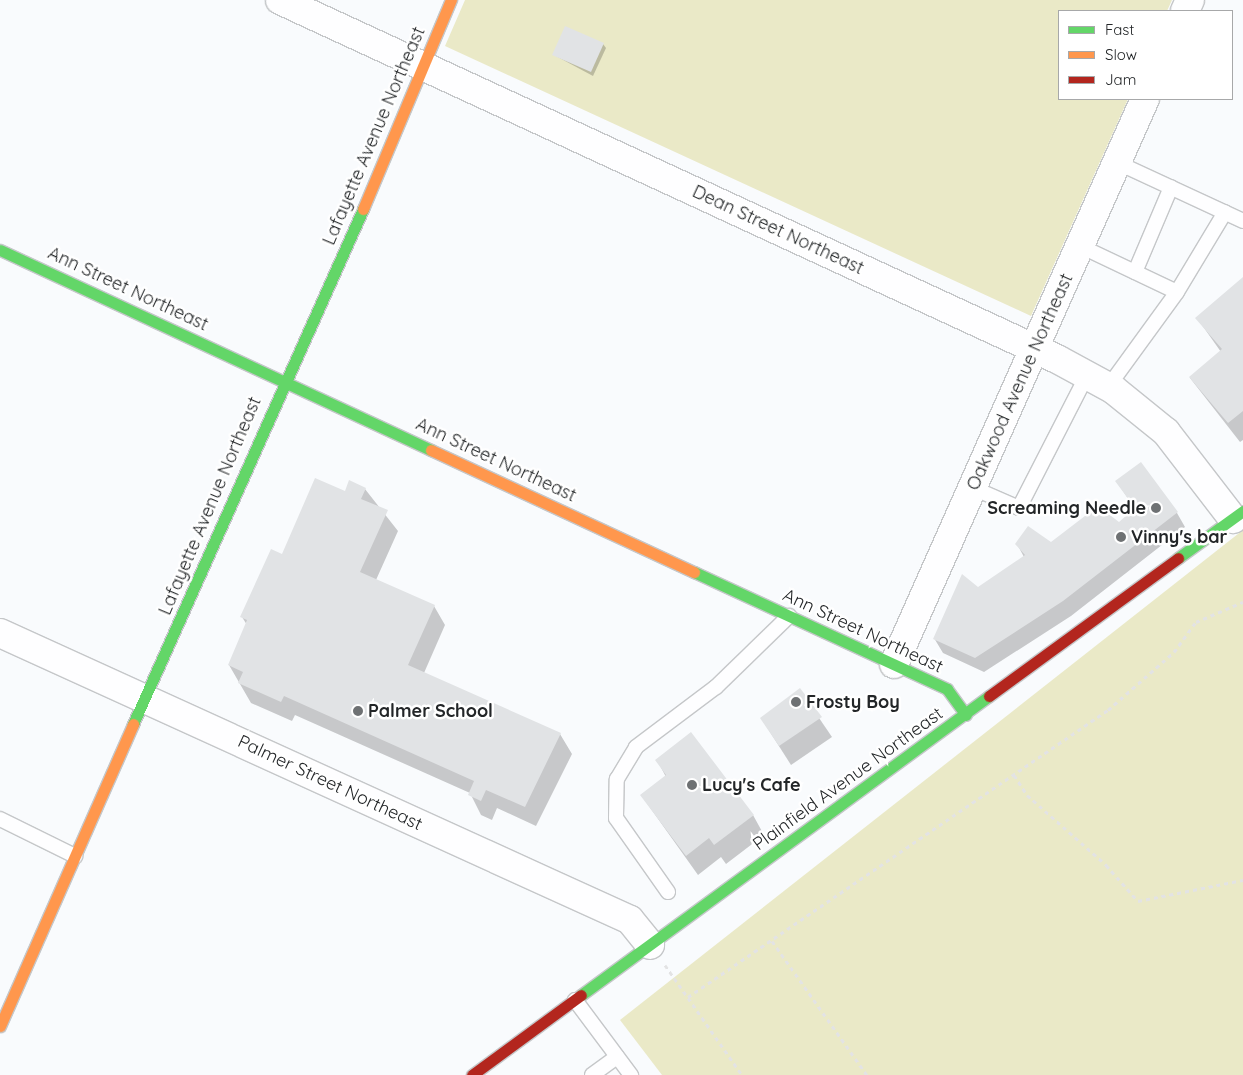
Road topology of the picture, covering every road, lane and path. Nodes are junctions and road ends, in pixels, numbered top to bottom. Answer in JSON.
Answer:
{"nodes":[{"id":1,"x":280,"y":0,"type":"edge"},
{"id":2,"x":451,"y":0,"type":"edge"},
{"id":3,"x":423,"y":66,"type":"junction"},
{"id":4,"x":1145,"y":100,"type":"edge"},
{"id":5,"x":1116,"y":162,"type":"junction"},
{"id":6,"x":1172,"y":187,"type":"junction"},
{"id":7,"x":1225,"y":212,"type":"junction"},
{"id":8,"x":1243,"y":221,"type":"edge"},
{"id":9,"x":1080,"y":246,"type":"junction"},
{"id":10,"x":0,"y":250,"type":"edge"},
{"id":11,"x":1135,"y":272,"type":"junction"},
{"id":12,"x":1177,"y":292,"type":"junction"},
{"id":13,"x":1035,"y":349,"type":"junction"},
{"id":14,"x":284,"y":380,"type":"junction"},
{"id":15,"x":1098,"y":381,"type":"junction"},
{"id":16,"x":972,"y":488,"type":"junction"},
{"id":17,"x":1238,"y":515,"type":"edge"},
{"id":18,"x":1243,"y":602,"type":"edge"},
{"id":19,"x":789,"y":616,"type":"junction"},
{"id":20,"x":0,"y":633,"type":"edge"},
{"id":21,"x":894,"y":664,"type":"junction"},
{"id":22,"x":145,"y":699,"type":"junction"},
{"id":23,"x":966,"y":715,"type":"junction"},
{"id":24,"x":1014,"y":775,"type":"junction"},
{"id":25,"x":0,"y":819,"type":"edge"},
{"id":26,"x":75,"y":856,"type":"junction"},
{"id":27,"x":1243,"y":880,"type":"edge"},
{"id":28,"x":668,"y":892,"type":"dead end"},
{"id":29,"x":772,"y":941,"type":"junction"},
{"id":30,"x":650,"y":945,"type":"junction"},
{"id":31,"x":688,"y":997,"type":"junction"},
{"id":32,"x":575,"y":1000,"type":"junction"},
{"id":33,"x":2,"y":1014,"type":"edge"},
{"id":34,"x":617,"y":1057,"type":"junction"},
{"id":35,"x":472,"y":1075,"type":"edge"},
{"id":36,"x":592,"y":1075,"type":"edge"},
{"id":37,"x":631,"y":1075,"type":"edge"},
{"id":38,"x":742,"y":1075,"type":"edge"},
{"id":39,"x":867,"y":1075,"type":"edge"}],
"edges":[{"from":1,"to":3,"type":"street","name":"Dean Street Northeast"},
{"from":2,"to":3,"type":"main road","name":"Lafayette Avenue Northeast"},
{"from":3,"to":13,"type":"street","name":"Dean Street Northeast"},
{"from":3,"to":14,"type":"main road","name":"Lafayette Avenue Northeast"},
{"from":4,"to":5,"type":"street","name":"Oakwood Avenue Northeast"},
{"from":5,"to":6,"type":"lane"},
{"from":5,"to":9,"type":"street","name":"Oakwood Avenue Northeast"},
{"from":6,"to":7,"type":"lane"},
{"from":6,"to":11,"type":"lane"},
{"from":7,"to":8,"type":"lane"},
{"from":7,"to":12,"type":"lane"},
{"from":9,"to":11,"type":"lane"},
{"from":9,"to":13,"type":"street","name":"Oakwood Avenue Northeast"},
{"from":10,"to":14,"type":"main road","name":"Ann Street Northeast"},
{"from":11,"to":12,"type":"lane"},
{"from":12,"to":15,"type":"lane"},
{"from":13,"to":15,"type":"street","name":"Dean Street Northeast"},
{"from":13,"to":16,"type":"street","name":"Oakwood Avenue Northeast"},
{"from":14,"to":19,"type":"main road","name":"Ann Street Northeast"},
{"from":14,"to":22,"type":"main road","name":"Lafayette Avenue Northeast"},
{"from":15,"to":16,"type":"lane"},
{"from":15,"to":17,"type":"street","name":"Dean Street Northeast"},
{"from":16,"to":21,"type":"street","name":"Oakwood Avenue Northeast"},
{"from":17,"to":23,"type":"main road","name":"Plainfield Avenue Northeast"},
{"from":18,"to":24,"type":"path"},
{"from":19,"to":21,"type":"main road","name":"Ann Street Northeast"},
{"from":19,"to":28,"type":"lane"},
{"from":20,"to":22,"type":"street","name":"Palmer Street Northeast"},
{"from":21,"to":23,"type":"main road","name":"Ann Street Northeast"},
{"from":22,"to":26,"type":"main road","name":"Lafayette Avenue Northeast"},
{"from":22,"to":30,"type":"street","name":"Palmer Street Northeast"},
{"from":23,"to":30,"type":"main road","name":"Plainfield Avenue Northeast"},
{"from":24,"to":27,"type":"path"},
{"from":24,"to":29,"type":"path"},
{"from":25,"to":26,"type":"lane"},
{"from":26,"to":33,"type":"main road","name":"Lafayette Avenue Northeast"},
{"from":29,"to":31,"type":"path"},
{"from":29,"to":39,"type":"path"},
{"from":30,"to":31,"type":"path"},
{"from":30,"to":32,"type":"main road","name":"Plainfield Avenue Northeast"},
{"from":31,"to":38,"type":"path"},
{"from":32,"to":34,"type":"lane"},
{"from":32,"to":35,"type":"main road","name":"Plainfield Avenue Northeast"},
{"from":34,"to":36,"type":"lane"},
{"from":34,"to":37,"type":"lane"}]}
